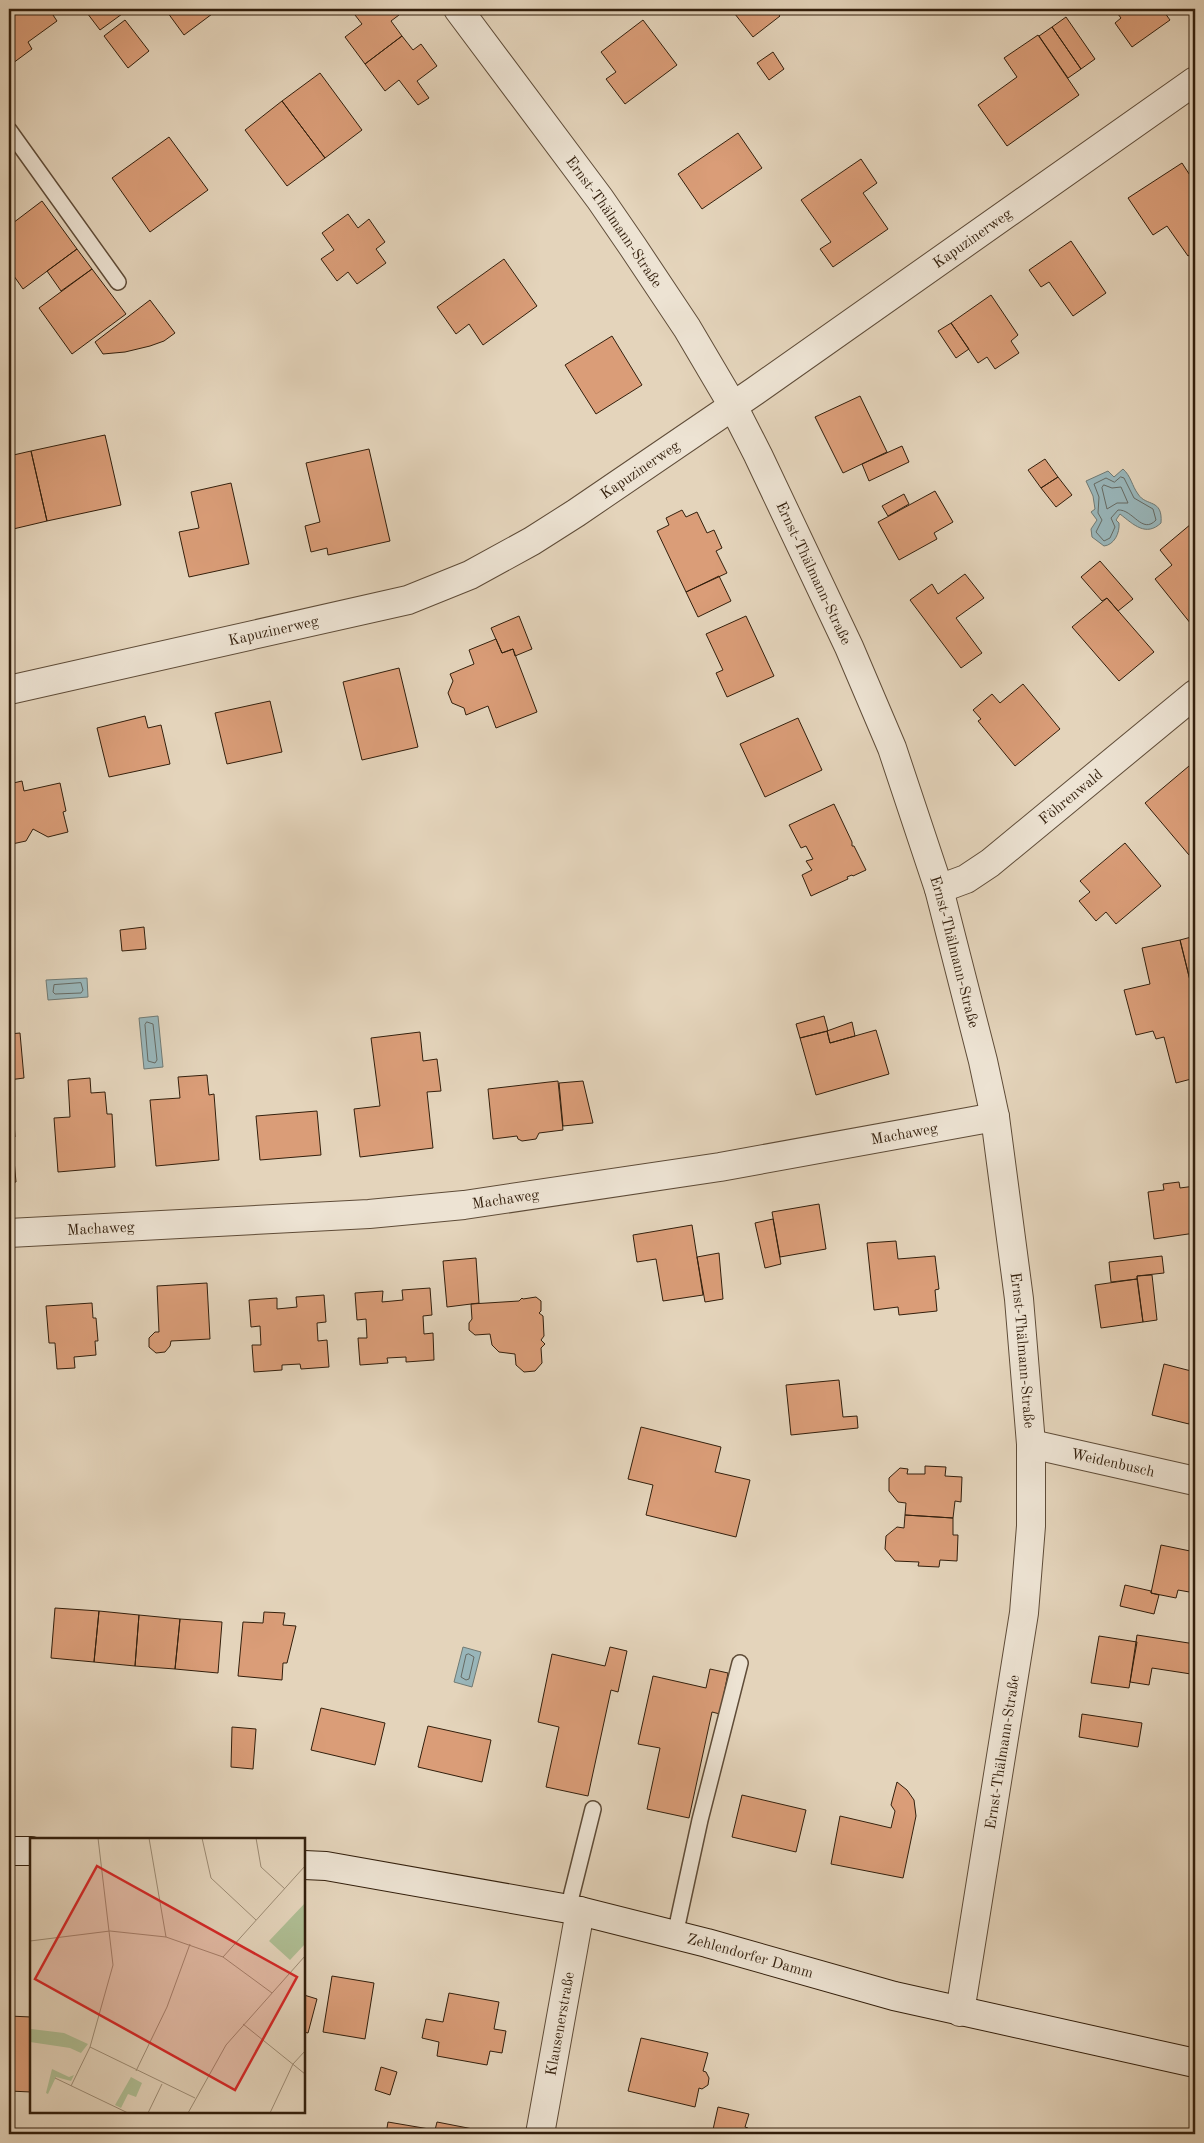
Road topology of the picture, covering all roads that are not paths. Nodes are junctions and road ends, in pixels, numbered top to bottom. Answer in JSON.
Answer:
{"nodes":[{"id":1,"x":458,"y":9,"type":"edge"},
{"id":2,"x":1195,"y":81,"type":"edge"},
{"id":3,"x":9,"y":130,"type":"edge"},
{"id":4,"x":118,"y":282,"type":"dead end"},
{"id":5,"x":733,"y":406,"type":"junction"},
{"id":6,"x":9,"y":690,"type":"edge"},
{"id":7,"x":1195,"y":694,"type":"edge"},
{"id":8,"x":939,"y":889,"type":"junction"},
{"id":9,"x":995,"y":1117,"type":"junction"},
{"id":10,"x":9,"y":1233,"type":"edge"},
{"id":11,"x":1031,"y":1444,"type":"junction"},
{"id":12,"x":1195,"y":1481,"type":"edge"},
{"id":13,"x":740,"y":1662,"type":"dead end"},
{"id":14,"x":592,"y":1809,"type":"dead end"},
{"id":15,"x":9,"y":1851,"type":"edge"},
{"id":16,"x":30,"y":1851,"type":"edge"},
{"id":17,"x":305,"y":1865,"type":"edge"},
{"id":18,"x":574,"y":1910,"type":"junction"},
{"id":19,"x":675,"y":1935,"type":"junction"},
{"id":20,"x":960,"y":2012,"type":"junction"},
{"id":21,"x":1195,"y":2063,"type":"edge"},
{"id":22,"x":540,"y":2134,"type":"edge"}],
"edges":[{"from":1,"to":5,"type":"street","name":"Ernst-Thälmann-Straße"},
{"from":2,"to":5,"type":"street","name":"Kapuzinerweg"},
{"from":3,"to":4,"type":"lane"},
{"from":5,"to":6,"type":"street","name":"Kapuzinerweg"},
{"from":5,"to":8,"type":"street","name":"Ernst-Thälmann-Straße"},
{"from":7,"to":8,"type":"street","name":"Föhrenwald"},
{"from":8,"to":9,"type":"street","name":"Ernst-Thälmann-Straße"},
{"from":9,"to":10,"type":"street","name":"Machaweg"},
{"from":9,"to":11,"type":"street","name":"Ernst-Thälmann-Straße"},
{"from":11,"to":12,"type":"street","name":"Weidenbusch"},
{"from":11,"to":20,"type":"street","name":"Ernst-Thälmann-Straße"},
{"from":13,"to":19,"type":"lane"},
{"from":14,"to":18,"type":"lane"},
{"from":15,"to":16,"type":"street"},
{"from":17,"to":18,"type":"street","name":"Zehlendorfer Damm"},
{"from":18,"to":19,"type":"street","name":"Zehlendorfer Damm"},
{"from":18,"to":22,"type":"street","name":"Klausenerstraße"},
{"from":19,"to":20,"type":"street","name":"Zehlendorfer Damm"},
{"from":20,"to":21,"type":"street","name":"Zehlendorfer Damm"}]}
